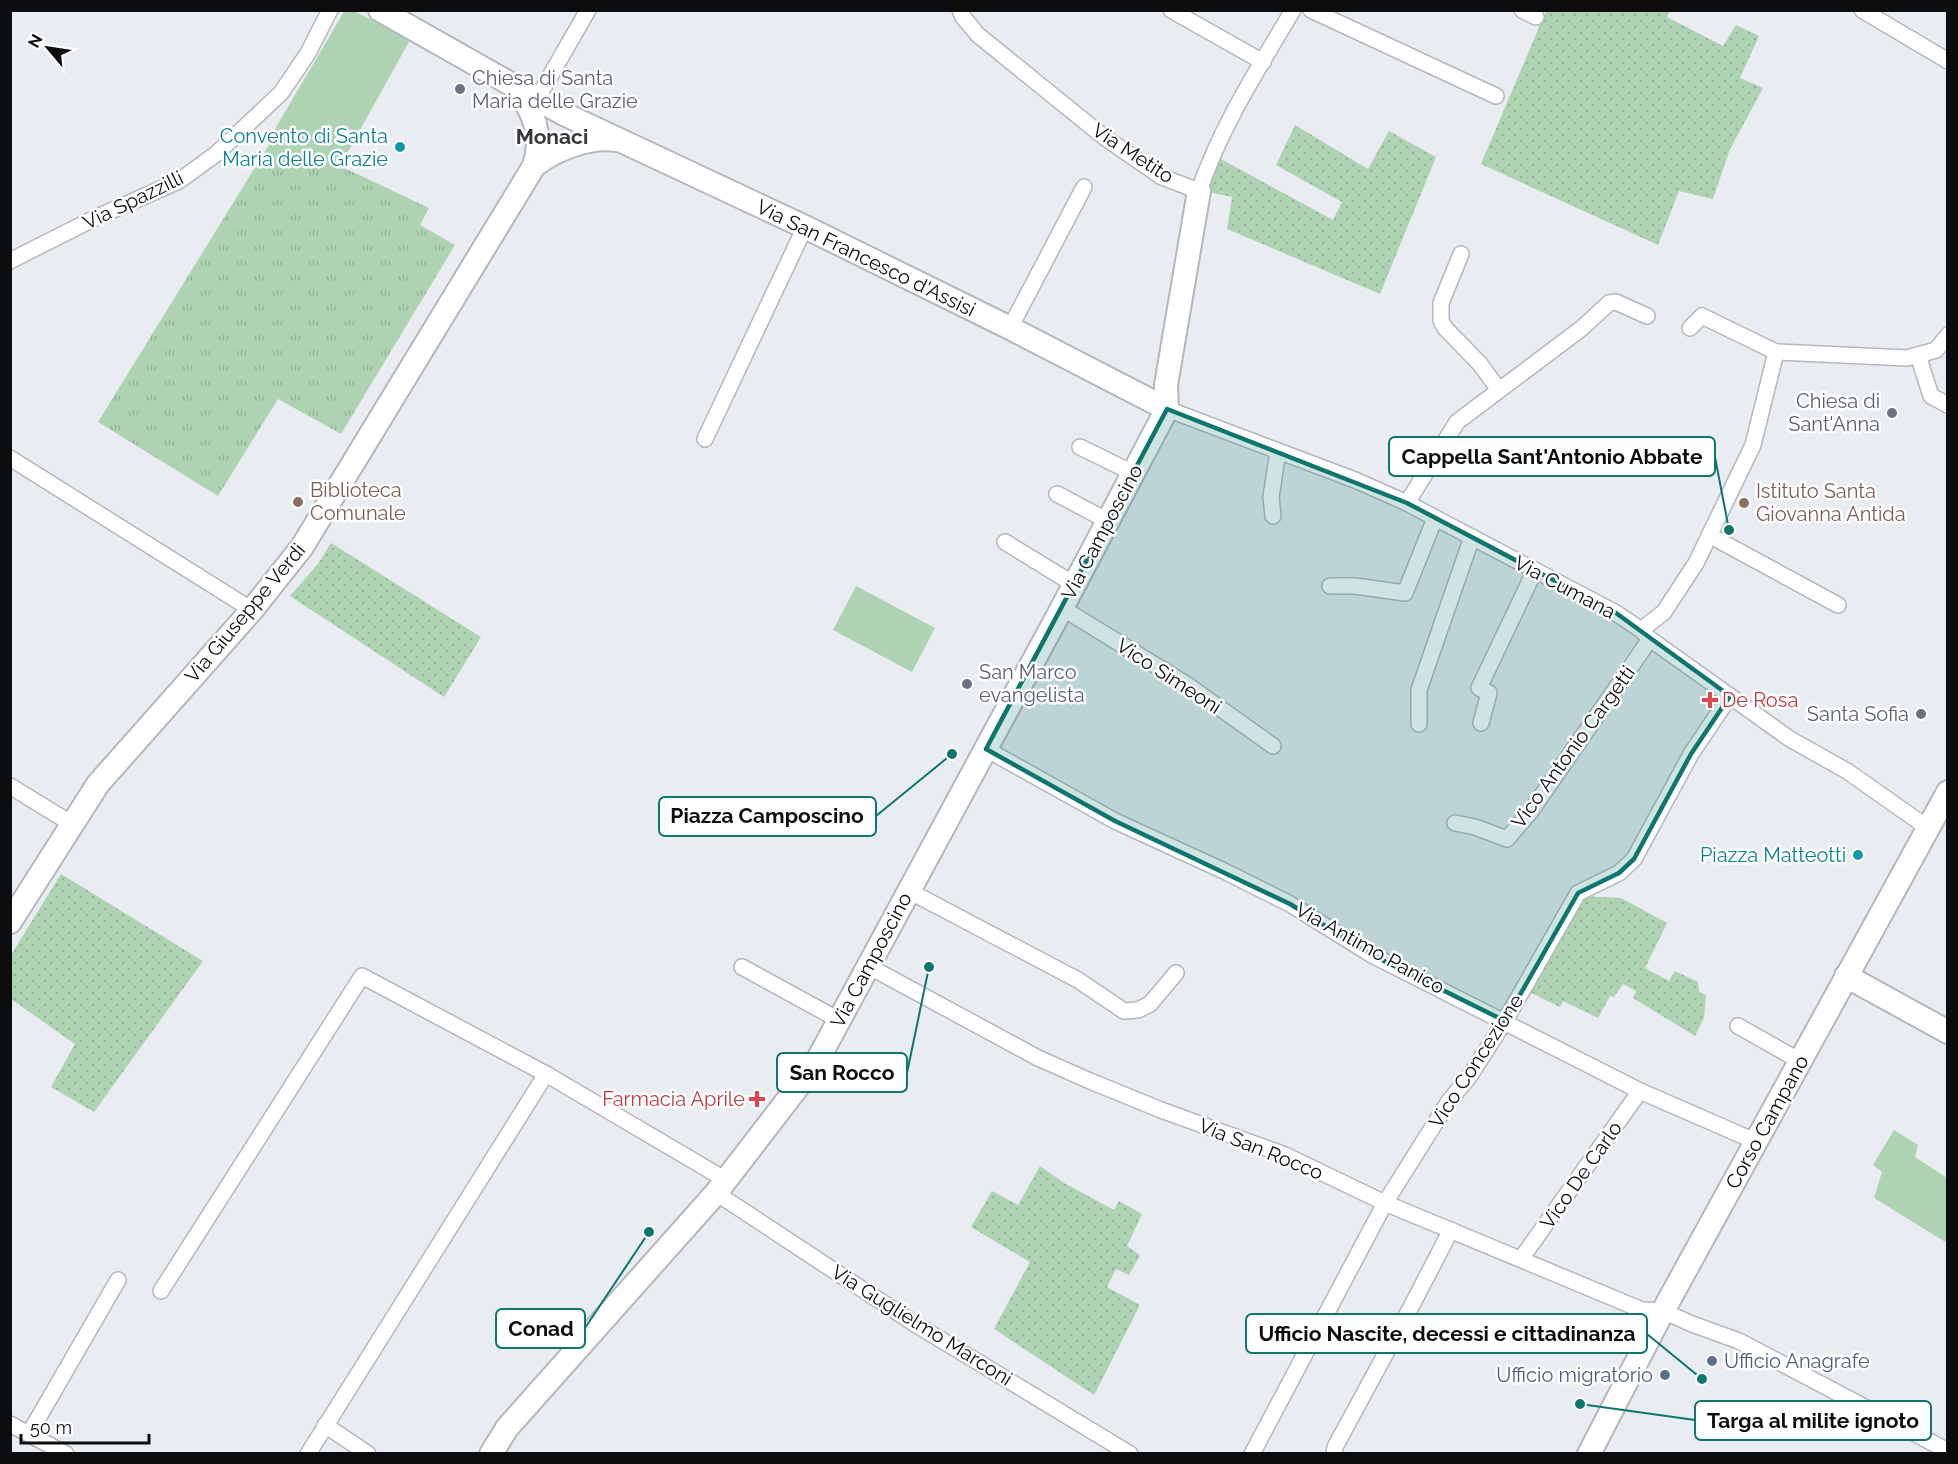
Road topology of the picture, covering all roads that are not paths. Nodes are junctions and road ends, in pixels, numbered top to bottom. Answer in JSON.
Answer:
{"nodes":[{"id":1,"x":330,"y":10,"type":"edge"},
{"id":2,"x":380,"y":10,"type":"edge"},
{"id":3,"x":588,"y":10,"type":"edge"},
{"id":4,"x":960,"y":10,"type":"edge"},
{"id":5,"x":1171,"y":10,"type":"edge"},
{"id":6,"x":1293,"y":10,"type":"edge"},
{"id":7,"x":1311,"y":10,"type":"edge"},
{"id":8,"x":1862,"y":10,"type":"edge"},
{"id":9,"x":1947,"y":61,"type":"edge"},
{"id":10,"x":1263,"y":62,"type":"junction"},
{"id":11,"x":514,"y":86,"type":"junction"},
{"id":12,"x":1496,"y":96,"type":"dead end"},
{"id":13,"x":537,"y":99,"type":"junction"},
{"id":14,"x":562,"y":113,"type":"junction"},
{"id":15,"x":619,"y":140,"type":"junction"},
{"id":16,"x":541,"y":156,"type":"junction"},
{"id":17,"x":1084,"y":187,"type":"dead end"},
{"id":18,"x":1199,"y":192,"type":"junction"},
{"id":19,"x":805,"y":227,"type":"junction"},
{"id":20,"x":1461,"y":254,"type":"dead end"},
{"id":21,"x":10,"y":261,"type":"edge"},
{"id":22,"x":1647,"y":316,"type":"dead end"},
{"id":23,"x":1010,"y":328,"type":"junction"},
{"id":24,"x":1690,"y":328,"type":"dead end"},
{"id":25,"x":1947,"y":335,"type":"edge"},
{"id":26,"x":1776,"y":352,"type":"junction"},
{"id":27,"x":1918,"y":355,"type":"junction"},
{"id":28,"x":1498,"y":390,"type":"junction"},
{"id":29,"x":1947,"y":405,"type":"edge"},
{"id":30,"x":1167,"y":409,"type":"junction"},
{"id":31,"x":705,"y":439,"type":"dead end"},
{"id":32,"x":1080,"y":447,"type":"dead end"},
{"id":33,"x":1278,"y":451,"type":"junction"},
{"id":34,"x":10,"y":458,"type":"edge"},
{"id":35,"x":1133,"y":473,"type":"junction"},
{"id":36,"x":1057,"y":495,"type":"dead end"},
{"id":37,"x":1407,"y":503,"type":"junction"},
{"id":38,"x":1273,"y":516,"type":"dead end"},
{"id":39,"x":1435,"y":518,"type":"junction"},
{"id":40,"x":1108,"y":521,"type":"junction"},
{"id":41,"x":1709,"y":535,"type":"junction"},
{"id":42,"x":1472,"y":537,"type":"junction"},
{"id":43,"x":1005,"y":542,"type":"dead end"},
{"id":44,"x":1535,"y":570,"type":"junction"},
{"id":45,"x":1075,"y":585,"type":"junction"},
{"id":46,"x":1330,"y":586,"type":"dead end"},
{"id":47,"x":1838,"y":605,"type":"dead end"},
{"id":48,"x":1062,"y":608,"type":"junction"},
{"id":49,"x":252,"y":610,"type":"junction"},
{"id":50,"x":1645,"y":635,"type":"junction"},
{"id":51,"x":1730,"y":696,"type":"junction"},
{"id":52,"x":1481,"y":723,"type":"dead end"},
{"id":53,"x":1419,"y":724,"type":"dead end"},
{"id":54,"x":1273,"y":746,"type":"dead end"},
{"id":55,"x":986,"y":749,"type":"junction"},
{"id":56,"x":10,"y":786,"type":"edge"},
{"id":57,"x":1947,"y":792,"type":"edge"},
{"id":58,"x":1455,"y":823,"type":"dead end"},
{"id":59,"x":72,"y":824,"type":"junction"},
{"id":60,"x":1928,"y":828,"type":"junction"},
{"id":61,"x":909,"y":891,"type":"junction"},
{"id":62,"x":10,"y":922,"type":"edge"},
{"id":63,"x":868,"y":966,"type":"junction"},
{"id":64,"x":742,"y":968,"type":"dead end"},
{"id":65,"x":1176,"y":974,"type":"dead end"},
{"id":66,"x":1846,"y":976,"type":"junction"},
{"id":67,"x":839,"y":1020,"type":"junction"},
{"id":68,"x":1505,"y":1022,"type":"junction"},
{"id":69,"x":1737,"y":1026,"type":"dead end"},
{"id":70,"x":1947,"y":1032,"type":"edge"},
{"id":71,"x":1800,"y":1060,"type":"junction"},
{"id":72,"x":546,"y":1074,"type":"junction"},
{"id":73,"x":1640,"y":1091,"type":"junction"},
{"id":74,"x":1756,"y":1142,"type":"junction"},
{"id":75,"x":721,"y":1186,"type":"junction"},
{"id":76,"x":1385,"y":1203,"type":"junction"},
{"id":77,"x":1451,"y":1230,"type":"junction"},
{"id":78,"x":1521,"y":1259,"type":"junction"},
{"id":79,"x":118,"y":1280,"type":"dead end"},
{"id":80,"x":161,"y":1291,"type":"dead end"},
{"id":81,"x":1663,"y":1311,"type":"junction"},
{"id":82,"x":10,"y":1424,"type":"edge"},
{"id":83,"x":325,"y":1425,"type":"junction"},
{"id":84,"x":29,"y":1434,"type":"junction"},
{"id":85,"x":1947,"y":1451,"type":"edge"},
{"id":86,"x":66,"y":1454,"type":"edge"},
{"id":87,"x":308,"y":1454,"type":"edge"},
{"id":88,"x":368,"y":1454,"type":"edge"},
{"id":89,"x":491,"y":1454,"type":"edge"},
{"id":90,"x":1130,"y":1454,"type":"edge"},
{"id":91,"x":1252,"y":1454,"type":"edge"},
{"id":92,"x":1334,"y":1454,"type":"edge"},
{"id":93,"x":1589,"y":1454,"type":"edge"}],
"edges":[{"from":1,"to":21,"type":"street","name":"Via Spazzilli"},
{"from":2,"to":11,"type":"street","name":"Via San Francesco d'Assisi"},
{"from":3,"to":13,"type":"street"},
{"from":4,"to":18,"type":"street","name":"Via Metito"},
{"from":5,"to":10,"type":"street"},
{"from":6,"to":10,"type":"street"},
{"from":7,"to":12,"type":"street"},
{"from":8,"to":9,"type":"street"},
{"from":10,"to":18,"type":"street"},
{"from":11,"to":13,"type":"street","name":"Via San Francesco d'Assisi"},
{"from":11,"to":16,"type":"street"},
{"from":13,"to":14,"type":"street","name":"Via San Francesco d'Assisi"},
{"from":14,"to":15,"type":"street","name":"Via San Francesco d'Assisi"},
{"from":14,"to":16,"type":"street","name":"Via Giuseppe Verdi"},
{"from":15,"to":16,"type":"street"},
{"from":15,"to":19,"type":"street","name":"Via San Francesco d'Assisi"},
{"from":16,"to":49,"type":"street","name":"Via Giuseppe Verdi"},
{"from":17,"to":23,"type":"street"},
{"from":18,"to":30,"type":"street"},
{"from":19,"to":23,"type":"street","name":"Via San Francesco d'Assisi"},
{"from":19,"to":31,"type":"street"},
{"from":20,"to":28,"type":"street"},
{"from":22,"to":28,"type":"street"},
{"from":23,"to":30,"type":"street","name":"Via San Francesco d'Assisi"},
{"from":24,"to":26,"type":"street"},
{"from":25,"to":27,"type":"street"},
{"from":26,"to":27,"type":"street"},
{"from":26,"to":41,"type":"street"},
{"from":27,"to":29,"type":"street"},
{"from":28,"to":37,"type":"street"},
{"from":30,"to":33,"type":"street","name":"Via Cumana"},
{"from":30,"to":35,"type":"street","name":"Via Camposcino"},
{"from":32,"to":35,"type":"street"},
{"from":33,"to":37,"type":"street","name":"Via Cumana"},
{"from":33,"to":38,"type":"street"},
{"from":34,"to":49,"type":"street"},
{"from":35,"to":40,"type":"street","name":"Via Camposcino"},
{"from":36,"to":40,"type":"street"},
{"from":37,"to":39,"type":"street","name":"Via Cumana"},
{"from":39,"to":42,"type":"street","name":"Via Cumana"},
{"from":39,"to":46,"type":"street"},
{"from":40,"to":45,"type":"street","name":"Via Camposcino"},
{"from":41,"to":47,"type":"street"},
{"from":41,"to":50,"type":"street"},
{"from":42,"to":44,"type":"street","name":"Via Cumana"},
{"from":42,"to":53,"type":"street"},
{"from":43,"to":45,"type":"street"},
{"from":44,"to":50,"type":"street","name":"Via Cumana"},
{"from":44,"to":52,"type":"street"},
{"from":45,"to":48,"type":"street","name":"Via Camposcino"},
{"from":48,"to":54,"type":"street","name":"Vico Simeoni"},
{"from":48,"to":55,"type":"street","name":"Via Camposcino"},
{"from":49,"to":59,"type":"street","name":"Via Giuseppe Verdi"},
{"from":50,"to":51,"type":"street","name":"Via Cumana"},
{"from":50,"to":58,"type":"street","name":"Vico Antonio Cargetti"},
{"from":51,"to":60,"type":"street","name":"Via Cumana"},
{"from":51,"to":68,"type":"street","name":"Vico Concezione"},
{"from":55,"to":61,"type":"street","name":"Via Camposcino"},
{"from":55,"to":68,"type":"street","name":"Via Antimo Panico"},
{"from":56,"to":59,"type":"street"},
{"from":57,"to":60,"type":"street","name":"Corso Campano"},
{"from":59,"to":62,"type":"street","name":"Via Giuseppe Verdi"},
{"from":60,"to":66,"type":"street","name":"Corso Campano"},
{"from":61,"to":63,"type":"street","name":"Via Camposcino"},
{"from":61,"to":65,"type":"street"},
{"from":63,"to":67,"type":"street","name":"Via Camposcino"},
{"from":63,"to":76,"type":"street","name":"Via San Rocco"},
{"from":64,"to":67,"type":"street"},
{"from":66,"to":70,"type":"street"},
{"from":66,"to":71,"type":"street","name":"Corso Campano"},
{"from":67,"to":75,"type":"street","name":"Via Camposcino"},
{"from":68,"to":73,"type":"street","name":"Via Antimo Panico"},
{"from":68,"to":76,"type":"street","name":"Vico Concezione"},
{"from":69,"to":71,"type":"street"},
{"from":71,"to":74,"type":"street","name":"Corso Campano"},
{"from":72,"to":75,"type":"street","name":"Via Guglielmo Marconi"},
{"from":72,"to":80,"type":"street","name":"Via Guglielmo Marconi"},
{"from":72,"to":83,"type":"street"},
{"from":73,"to":74,"type":"street","name":"Via Antimo Panico"},
{"from":73,"to":78,"type":"street","name":"Vico De Carlo"},
{"from":74,"to":81,"type":"street","name":"Corso Campano"},
{"from":75,"to":89,"type":"street","name":"Via Camposcino"},
{"from":75,"to":90,"type":"street","name":"Via Guglielmo Marconi"},
{"from":76,"to":77,"type":"street","name":"Via San Rocco"},
{"from":76,"to":91,"type":"street","name":"Vico Concezione"},
{"from":77,"to":78,"type":"street","name":"Via San Rocco"},
{"from":77,"to":92,"type":"street"},
{"from":78,"to":81,"type":"street","name":"Via San Rocco"},
{"from":79,"to":84,"type":"street"},
{"from":81,"to":85,"type":"street","name":"Via San Rocco"},
{"from":81,"to":93,"type":"street","name":"Corso Campano"},
{"from":82,"to":84,"type":"street"},
{"from":83,"to":87,"type":"street"},
{"from":83,"to":88,"type":"street"},
{"from":84,"to":86,"type":"street"}]}
